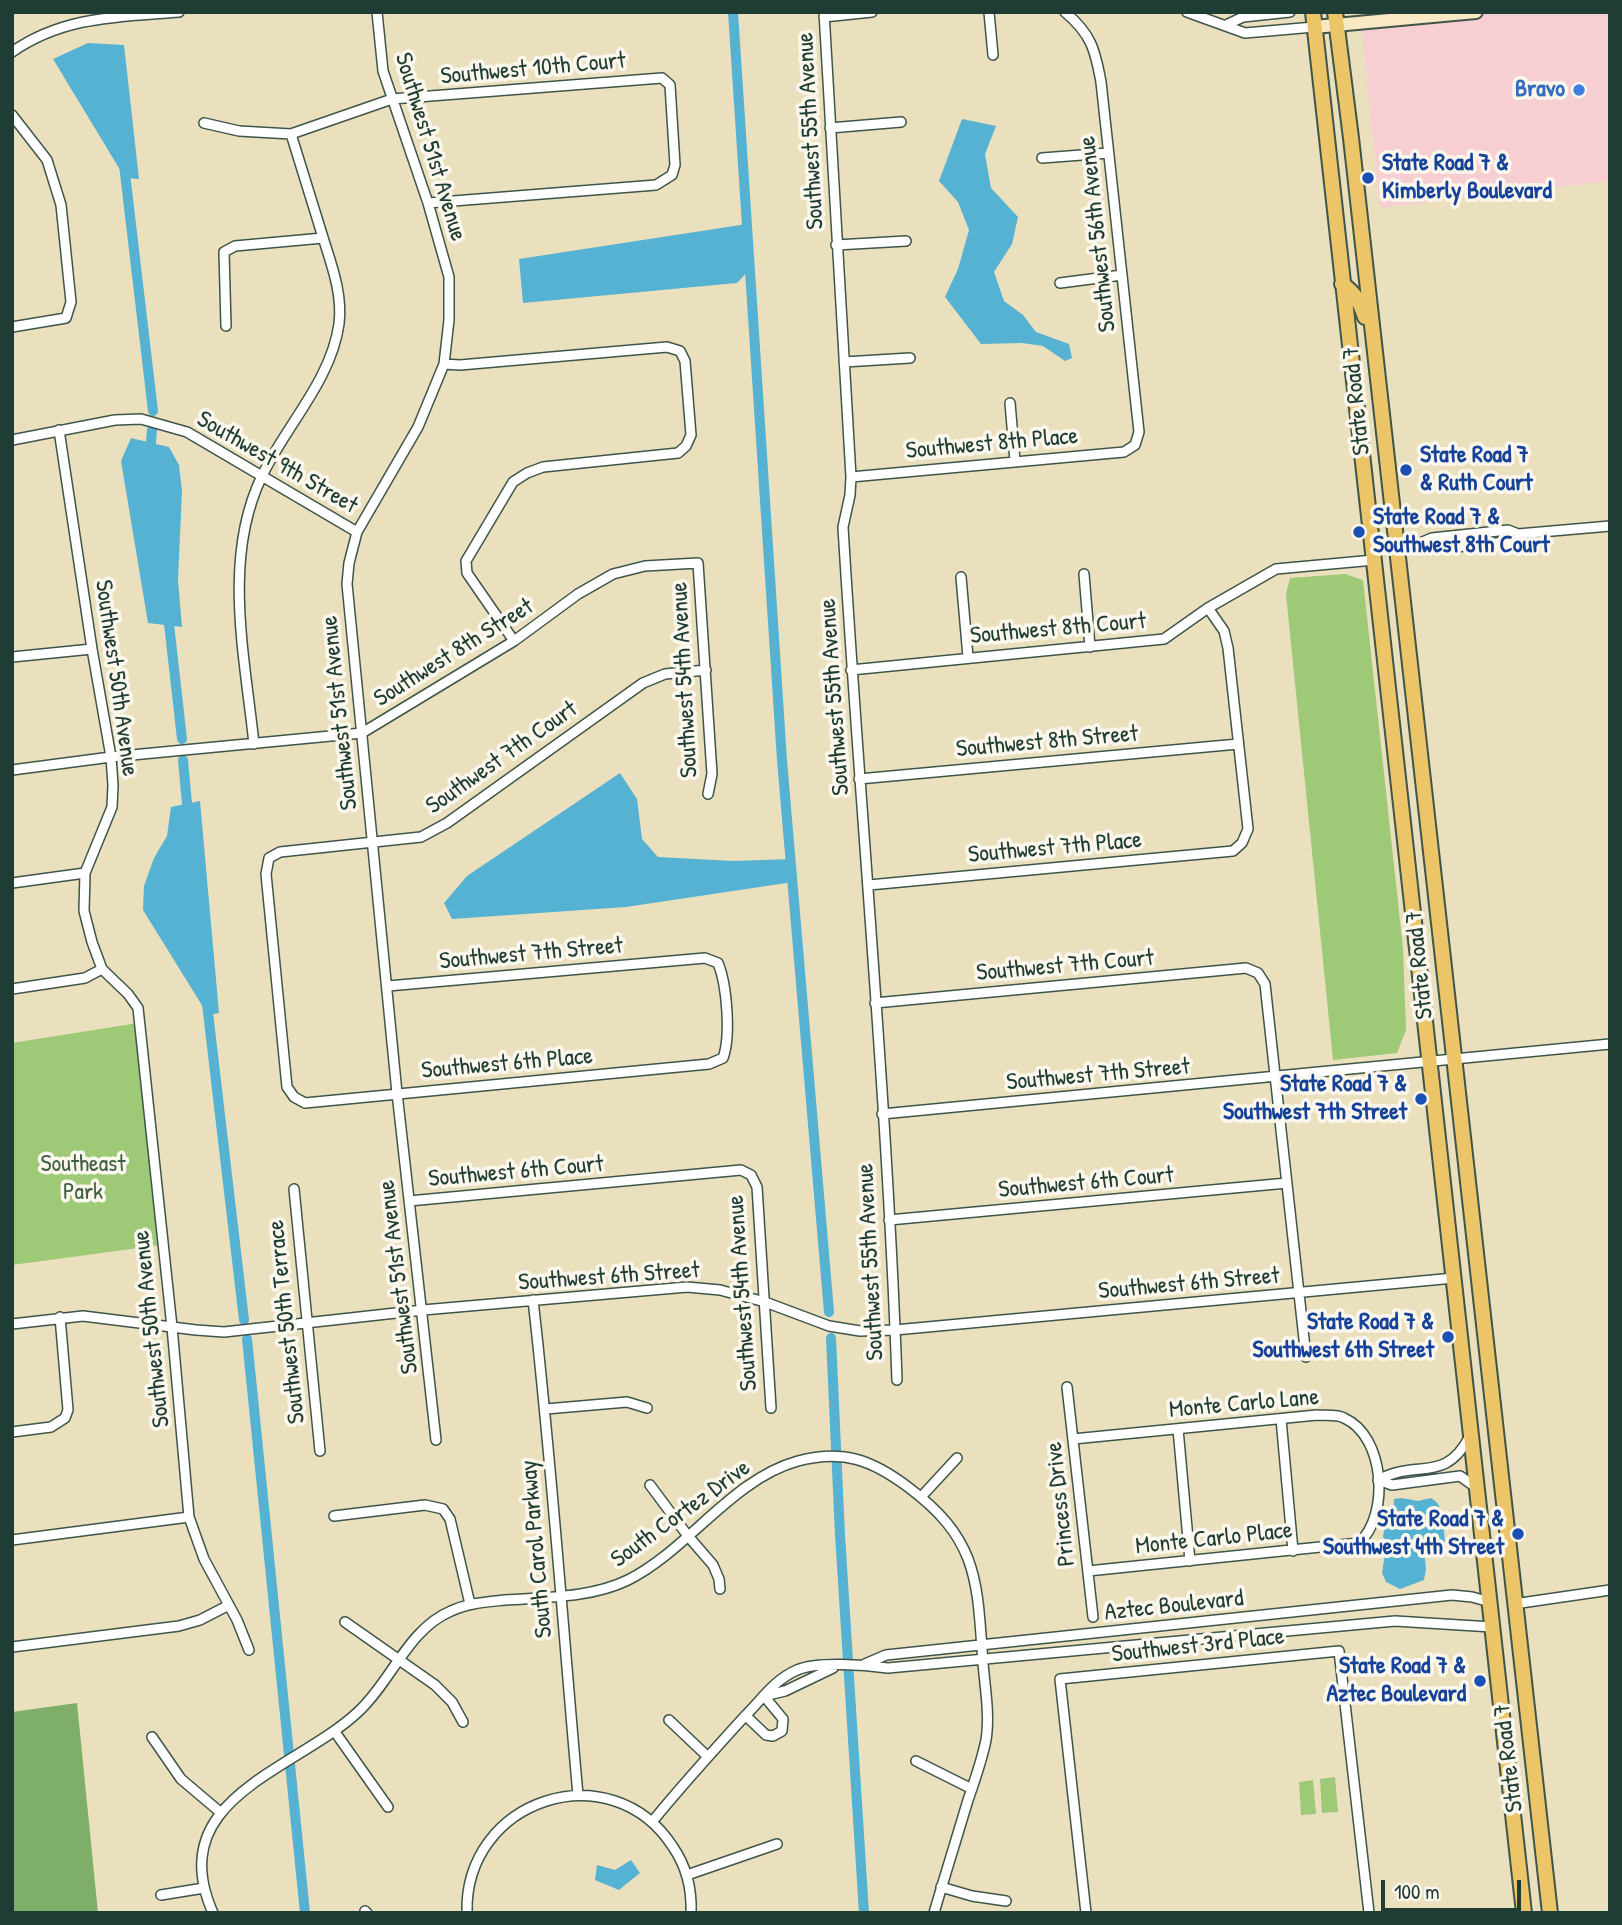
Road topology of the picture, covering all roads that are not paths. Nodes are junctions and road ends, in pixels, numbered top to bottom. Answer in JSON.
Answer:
{"nodes":[{"id":1,"x":179,"y":12,"type":"edge"},
{"id":2,"x":377,"y":12,"type":"edge"},
{"id":3,"x":872,"y":12,"type":"edge"},
{"id":4,"x":989,"y":12,"type":"edge"},
{"id":5,"x":1065,"y":12,"type":"edge"},
{"id":6,"x":1187,"y":12,"type":"edge"},
{"id":7,"x":1290,"y":12,"type":"edge"},
{"id":8,"x":1476,"y":12,"type":"edge"},
{"id":9,"x":824,"y":15,"type":"edge"},
{"id":10,"x":1336,"y":18,"type":"edge"},
{"id":11,"x":1314,"y":19,"type":"edge"},
{"id":12,"x":1226,"y":25,"type":"junction"},
{"id":13,"x":12,"y":52,"type":"edge"},
{"id":14,"x":993,"y":55,"type":"dead end"},
{"id":15,"x":392,"y":99,"type":"junction"},
{"id":16,"x":12,"y":115,"type":"edge"},
{"id":17,"x":204,"y":122,"type":"dead end"},
{"id":18,"x":901,"y":122,"type":"dead end"},
{"id":19,"x":830,"y":128,"type":"junction"},
{"id":20,"x":291,"y":134,"type":"junction"},
{"id":21,"x":1108,"y":153,"type":"junction"},
{"id":22,"x":1042,"y":159,"type":"dead end"},
{"id":23,"x":428,"y":203,"type":"junction"},
{"id":24,"x":323,"y":238,"type":"junction"},
{"id":25,"x":906,"y":241,"type":"dead end"},
{"id":26,"x":836,"y":245,"type":"junction"},
{"id":27,"x":1122,"y":275,"type":"junction"},
{"id":28,"x":1060,"y":283,"type":"dead end"},
{"id":29,"x":1342,"y":284,"type":"junction"},
{"id":30,"x":226,"y":326,"type":"dead end"},
{"id":31,"x":12,"y":327,"type":"edge"},
{"id":32,"x":1374,"y":345,"type":"junction"},
{"id":33,"x":910,"y":358,"type":"dead end"},
{"id":34,"x":844,"y":362,"type":"junction"},
{"id":35,"x":444,"y":364,"type":"junction"},
{"id":36,"x":1010,"y":403,"type":"dead end"},
{"id":37,"x":59,"y":430,"type":"junction"},
{"id":38,"x":12,"y":440,"type":"edge"},
{"id":39,"x":1136,"y":444,"type":"joint"},
{"id":40,"x":1015,"y":461,"type":"junction"},
{"id":41,"x":261,"y":477,"type":"junction"},
{"id":42,"x":851,"y":477,"type":"junction"},
{"id":43,"x":1369,"y":518,"type":"junction"},
{"id":44,"x":1610,"y":526,"type":"edge"},
{"id":45,"x":357,"y":532,"type":"junction"},
{"id":46,"x":1396,"y":547,"type":"junction"},
{"id":47,"x":1374,"y":561,"type":"junction"},
{"id":48,"x":698,"y":564,"type":"joint"},
{"id":49,"x":1084,"y":574,"type":"dead end"},
{"id":50,"x":961,"y":577,"type":"dead end"},
{"id":51,"x":1403,"y":603,"type":"junction"},
{"id":52,"x":1208,"y":608,"type":"junction"},
{"id":53,"x":514,"y":641,"type":"junction"},
{"id":54,"x":1090,"y":647,"type":"junction"},
{"id":55,"x":92,"y":649,"type":"junction"},
{"id":56,"x":12,"y":657,"type":"edge"},
{"id":57,"x":968,"y":657,"type":"junction"},
{"id":58,"x":706,"y":670,"type":"junction"},
{"id":59,"x":851,"y":670,"type":"junction"},
{"id":60,"x":362,"y":733,"type":"junction"},
{"id":61,"x":254,"y":744,"type":"junction"},
{"id":62,"x":1238,"y":744,"type":"junction"},
{"id":63,"x":111,"y":757,"type":"junction"},
{"id":64,"x":12,"y":770,"type":"edge"},
{"id":65,"x":859,"y":779,"type":"junction"},
{"id":66,"x":708,"y":794,"type":"dead end"},
{"id":67,"x":372,"y":842,"type":"junction"},
{"id":68,"x":85,"y":873,"type":"junction"},
{"id":69,"x":12,"y":883,"type":"edge"},
{"id":70,"x":869,"y":885,"type":"junction"},
{"id":71,"x":102,"y":969,"type":"junction"},
{"id":72,"x":388,"y":986,"type":"junction"},
{"id":73,"x":12,"y":989,"type":"edge"},
{"id":74,"x":875,"y":1003,"type":"junction"},
{"id":75,"x":1610,"y":1044,"type":"edge"},
{"id":76,"x":1453,"y":1057,"type":"junction"},
{"id":77,"x":723,"y":1058,"type":"joint"},
{"id":78,"x":1430,"y":1060,"type":"junction"},
{"id":79,"x":1275,"y":1077,"type":"junction"},
{"id":80,"x":397,"y":1093,"type":"junction"},
{"id":81,"x":294,"y":1097,"type":"joint"},
{"id":82,"x":882,"y":1114,"type":"junction"},
{"id":83,"x":751,"y":1175,"type":"joint"},
{"id":84,"x":1287,"y":1183,"type":"junction"},
{"id":85,"x":293,"y":1189,"type":"dead end"},
{"id":86,"x":409,"y":1201,"type":"junction"},
{"id":87,"x":889,"y":1220,"type":"junction"},
{"id":88,"x":1454,"y":1278,"type":"junction"},
{"id":89,"x":1300,"y":1293,"type":"junction"},
{"id":90,"x":533,"y":1300,"type":"junction"},
{"id":91,"x":765,"y":1302,"type":"junction"},
{"id":92,"x":423,"y":1310,"type":"junction"},
{"id":93,"x":1482,"y":1315,"type":"junction"},
{"id":94,"x":60,"y":1317,"type":"junction"},
{"id":95,"x":307,"y":1322,"type":"junction"},
{"id":96,"x":12,"y":1324,"type":"edge"},
{"id":97,"x":172,"y":1327,"type":"junction"},
{"id":98,"x":895,"y":1330,"type":"junction"},
{"id":99,"x":1306,"y":1357,"type":"dead end"},
{"id":100,"x":897,"y":1380,"type":"dead end"},
{"id":101,"x":1068,"y":1387,"type":"dead end"},
{"id":102,"x":647,"y":1408,"type":"dead end"},
{"id":103,"x":771,"y":1408,"type":"dead end"},
{"id":104,"x":545,"y":1409,"type":"junction"},
{"id":105,"x":1281,"y":1419,"type":"junction"},
{"id":106,"x":1178,"y":1429,"type":"junction"},
{"id":107,"x":12,"y":1432,"type":"edge"},
{"id":108,"x":1471,"y":1434,"type":"junction"},
{"id":109,"x":1073,"y":1439,"type":"junction"},
{"id":110,"x":436,"y":1440,"type":"dead end"},
{"id":111,"x":320,"y":1451,"type":"dead end"},
{"id":112,"x":957,"y":1458,"type":"dead end"},
{"id":113,"x":1378,"y":1480,"type":"junction"},
{"id":114,"x":650,"y":1485,"type":"dead end"},
{"id":115,"x":1477,"y":1488,"type":"junction"},
{"id":116,"x":921,"y":1497,"type":"junction"},
{"id":117,"x":334,"y":1516,"type":"dead end"},
{"id":118,"x":189,"y":1517,"type":"junction"},
{"id":119,"x":688,"y":1536,"type":"junction"},
{"id":120,"x":12,"y":1540,"type":"edge"},
{"id":121,"x":1293,"y":1551,"type":"junction"},
{"id":122,"x":1189,"y":1561,"type":"junction"},
{"id":123,"x":1486,"y":1566,"type":"junction"},
{"id":124,"x":1088,"y":1571,"type":"junction"},
{"id":125,"x":720,"y":1589,"type":"dead end"},
{"id":126,"x":1610,"y":1590,"type":"edge"},
{"id":127,"x":560,"y":1595,"type":"junction"},
{"id":128,"x":1490,"y":1602,"type":"junction"},
{"id":129,"x":470,"y":1604,"type":"junction"},
{"id":130,"x":1514,"y":1604,"type":"junction"},
{"id":131,"x":229,"y":1605,"type":"junction"},
{"id":132,"x":1093,"y":1617,"type":"dead end"},
{"id":133,"x":345,"y":1622,"type":"dead end"},
{"id":134,"x":1492,"y":1627,"type":"junction"},
{"id":135,"x":1055,"y":1638,"type":"junction"},
{"id":136,"x":982,"y":1646,"type":"junction"},
{"id":137,"x":12,"y":1647,"type":"edge"},
{"id":138,"x":249,"y":1650,"type":"dead end"},
{"id":139,"x":1519,"y":1650,"type":"junction"},
{"id":140,"x":1058,"y":1652,"type":"junction"},
{"id":141,"x":983,"y":1659,"type":"junction"},
{"id":142,"x":400,"y":1661,"type":"junction"},
{"id":143,"x":863,"y":1664,"type":"junction"},
{"id":144,"x":764,"y":1696,"type":"junction"},
{"id":145,"x":746,"y":1716,"type":"junction"},
{"id":146,"x":669,"y":1720,"type":"dead end"},
{"id":147,"x":463,"y":1723,"type":"dead end"},
{"id":148,"x":335,"y":1732,"type":"junction"},
{"id":149,"x":152,"y":1737,"type":"dead end"},
{"id":150,"x":707,"y":1756,"type":"junction"},
{"id":151,"x":916,"y":1762,"type":"dead end"},
{"id":152,"x":972,"y":1789,"type":"junction"},
{"id":153,"x":578,"y":1795,"type":"junction"},
{"id":154,"x":388,"y":1807,"type":"dead end"},
{"id":155,"x":219,"y":1812,"type":"junction"},
{"id":156,"x":652,"y":1822,"type":"junction"},
{"id":157,"x":776,"y":1844,"type":"dead end"},
{"id":158,"x":687,"y":1875,"type":"junction"},
{"id":159,"x":941,"y":1887,"type":"junction"},
{"id":160,"x":204,"y":1888,"type":"junction"},
{"id":161,"x":161,"y":1895,"type":"dead end"},
{"id":162,"x":1006,"y":1901,"type":"dead end"},
{"id":163,"x":213,"y":1913,"type":"edge"},
{"id":164,"x":467,"y":1913,"type":"edge"},
{"id":165,"x":691,"y":1913,"type":"edge"},
{"id":166,"x":934,"y":1913,"type":"edge"},
{"id":167,"x":1086,"y":1913,"type":"edge"},
{"id":168,"x":1368,"y":1913,"type":"edge"},
{"id":169,"x":1524,"y":1913,"type":"edge"},
{"id":170,"x":1550,"y":1913,"type":"edge"}],
"edges":[{"from":1,"to":13,"type":"street"},
{"from":2,"to":15,"type":"street","name":"Southwest 51st Avenue"},
{"from":3,"to":9,"type":"street"},
{"from":4,"to":14,"type":"street"},
{"from":5,"to":21,"type":"street","name":"Southwest 56th Avenue"},
{"from":6,"to":12,"type":"street"},
{"from":7,"to":12,"type":"street"},
{"from":8,"to":10,"type":"street"},
{"from":9,"to":19,"type":"street","name":"Southwest 55th Avenue"},
{"from":10,"to":11,"type":"street"},
{"from":10,"to":32,"type":"main road","name":"State Road 7"},
{"from":11,"to":12,"type":"street"},
{"from":11,"to":29,"type":"main road","name":"State Road 7"},
{"from":15,"to":20,"type":"street","name":"Southwest 10th Court"},
{"from":15,"to":23,"type":"street","name":"Southwest 51st Avenue"},
{"from":15,"to":23,"type":"street","name":"Southwest 10th Court"},
{"from":16,"to":31,"type":"street"},
{"from":17,"to":20,"type":"street","name":"Southwest 10th Court"},
{"from":18,"to":19,"type":"street"},
{"from":19,"to":26,"type":"street","name":"Southwest 55th Avenue"},
{"from":20,"to":24,"type":"street"},
{"from":21,"to":22,"type":"street"},
{"from":21,"to":27,"type":"street","name":"Southwest 56th Avenue"},
{"from":23,"to":35,"type":"street","name":"Southwest 51st Avenue"},
{"from":24,"to":30,"type":"street"},
{"from":24,"to":41,"type":"street"},
{"from":25,"to":26,"type":"street"},
{"from":26,"to":34,"type":"street","name":"Southwest 55th Avenue"},
{"from":27,"to":28,"type":"street"},
{"from":27,"to":39,"type":"street","name":"Southwest 56th Avenue"},
{"from":29,"to":32,"type":"main road"},
{"from":29,"to":43,"type":"main road","name":"State Road 7"},
{"from":32,"to":46,"type":"main road","name":"State Road 7"},
{"from":33,"to":34,"type":"street"},
{"from":34,"to":42,"type":"street","name":"Southwest 55th Avenue"},
{"from":35,"to":45,"type":"street","name":"Southwest 51st Avenue"},
{"from":35,"to":53,"type":"street"},
{"from":36,"to":40,"type":"street"},
{"from":37,"to":38,"type":"street","name":"Southwest 9th Street"},
{"from":37,"to":41,"type":"street","name":"Southwest 9th Street"},
{"from":37,"to":55,"type":"street","name":"Southwest 50th Avenue"},
{"from":39,"to":40,"type":"street","name":"Southwest 8th Place"},
{"from":40,"to":42,"type":"street","name":"Southwest 8th Place"},
{"from":41,"to":45,"type":"street","name":"Southwest 9th Street"},
{"from":41,"to":61,"type":"street"},
{"from":42,"to":59,"type":"street","name":"Southwest 55th Avenue"},
{"from":43,"to":46,"type":"main road"},
{"from":43,"to":47,"type":"main road","name":"State Road 7"},
{"from":44,"to":46,"type":"street"},
{"from":45,"to":60,"type":"street","name":"Southwest 51st Avenue"},
{"from":46,"to":51,"type":"main road","name":"State Road 7"},
{"from":47,"to":51,"type":"main road"},
{"from":47,"to":52,"type":"street","name":"Southwest 8th Court"},
{"from":47,"to":78,"type":"main road","name":"State Road 7"},
{"from":48,"to":53,"type":"street","name":"Southwest 8th Street"},
{"from":48,"to":58,"type":"street","name":"Southwest 54th Avenue"},
{"from":49,"to":54,"type":"street"},
{"from":50,"to":57,"type":"street"},
{"from":51,"to":76,"type":"main road","name":"State Road 7"},
{"from":52,"to":54,"type":"street","name":"Southwest 8th Court"},
{"from":52,"to":62,"type":"street"},
{"from":53,"to":60,"type":"street","name":"Southwest 8th Street"},
{"from":54,"to":57,"type":"street","name":"Southwest 8th Court"},
{"from":55,"to":56,"type":"street"},
{"from":55,"to":63,"type":"street","name":"Southwest 50th Avenue"},
{"from":57,"to":59,"type":"street","name":"Southwest 8th Court"},
{"from":58,"to":66,"type":"street","name":"Southwest 54th Avenue"},
{"from":58,"to":67,"type":"street","name":"Southwest 7th Court"},
{"from":59,"to":65,"type":"street","name":"Southwest 55th Avenue"},
{"from":60,"to":61,"type":"street","name":"Southwest 8th Street"},
{"from":60,"to":67,"type":"street","name":"Southwest 51st Avenue"},
{"from":61,"to":63,"type":"street","name":"Southwest 8th Street"},
{"from":62,"to":65,"type":"street","name":"Southwest 8th Street"},
{"from":62,"to":70,"type":"street","name":"Southwest 7th Place"},
{"from":63,"to":64,"type":"street","name":"Southwest 8th Street"},
{"from":63,"to":68,"type":"street","name":"Southwest 50th Avenue"},
{"from":65,"to":70,"type":"street","name":"Southwest 55th Avenue"},
{"from":67,"to":72,"type":"street","name":"Southwest 51st Avenue"},
{"from":67,"to":81,"type":"street","name":"Southwest 7th Court"},
{"from":68,"to":69,"type":"street"},
{"from":68,"to":71,"type":"street","name":"Southwest 50th Avenue"},
{"from":70,"to":74,"type":"street","name":"Southwest 55th Avenue"},
{"from":71,"to":73,"type":"street"},
{"from":71,"to":97,"type":"street","name":"Southwest 50th Avenue"},
{"from":72,"to":77,"type":"street","name":"Southwest 7th Street"},
{"from":72,"to":80,"type":"street","name":"Southwest 51st Avenue"},
{"from":74,"to":79,"type":"street","name":"Southwest 7th Court"},
{"from":74,"to":82,"type":"street","name":"Southwest 55th Avenue"},
{"from":75,"to":76,"type":"street","name":"Southwest 7th Street"},
{"from":76,"to":78,"type":"street","name":"Southwest 7th Street"},
{"from":76,"to":93,"type":"main road","name":"State Road 7"},
{"from":77,"to":80,"type":"street","name":"Southwest 6th Place"},
{"from":78,"to":79,"type":"street","name":"Southwest 7th Street"},
{"from":78,"to":88,"type":"main road","name":"State Road 7"},
{"from":79,"to":82,"type":"street","name":"Southwest 7th Street"},
{"from":79,"to":84,"type":"street"},
{"from":80,"to":81,"type":"street","name":"Southwest 6th Place"},
{"from":80,"to":86,"type":"street","name":"Southwest 51st Avenue"},
{"from":82,"to":87,"type":"street","name":"Southwest 55th Avenue"},
{"from":83,"to":86,"type":"street","name":"Southwest 6th Court"},
{"from":83,"to":91,"type":"street","name":"Southwest 54th Avenue"},
{"from":84,"to":87,"type":"street","name":"Southwest 6th Court"},
{"from":84,"to":89,"type":"street"},
{"from":85,"to":95,"type":"street","name":"Southwest 50th Terrace"},
{"from":86,"to":92,"type":"street","name":"Southwest 51st Avenue"},
{"from":87,"to":98,"type":"street","name":"Southwest 55th Avenue"},
{"from":88,"to":89,"type":"street","name":"Southwest 6th Street"},
{"from":88,"to":93,"type":"main road"},
{"from":88,"to":108,"type":"main road","name":"State Road 7"},
{"from":89,"to":98,"type":"street","name":"Southwest 6th Street"},
{"from":89,"to":99,"type":"street"},
{"from":90,"to":91,"type":"street","name":"Southwest 6th Street"},
{"from":90,"to":92,"type":"street","name":"Southwest 6th Street"},
{"from":90,"to":104,"type":"street","name":"South Carol Parkway"},
{"from":91,"to":98,"type":"street","name":"Southwest 6th Street"},
{"from":91,"to":103,"type":"street","name":"Southwest 54th Avenue"},
{"from":92,"to":95,"type":"street","name":"Southwest 6th Street"},
{"from":92,"to":110,"type":"street","name":"Southwest 51st Avenue"},
{"from":93,"to":130,"type":"main road","name":"State Road 7"},
{"from":94,"to":96,"type":"street","name":"Southwest 6th Street"},
{"from":94,"to":97,"type":"street","name":"Southwest 6th Street"},
{"from":94,"to":107,"type":"street"},
{"from":95,"to":97,"type":"street","name":"Southwest 6th Street"},
{"from":95,"to":111,"type":"street","name":"Southwest 50th Terrace"},
{"from":97,"to":118,"type":"street","name":"Southwest 50th Avenue"},
{"from":98,"to":100,"type":"street","name":"Southwest 55th Avenue"},
{"from":101,"to":109,"type":"street","name":"Princess Drive"},
{"from":102,"to":104,"type":"street"},
{"from":104,"to":127,"type":"street","name":"South Carol Parkway"},
{"from":105,"to":106,"type":"street","name":"Monte Carlo Lane"},
{"from":105,"to":113,"type":"street","name":"Monte Carlo Lane"},
{"from":105,"to":121,"type":"street"},
{"from":106,"to":109,"type":"street","name":"Monte Carlo Lane"},
{"from":106,"to":122,"type":"street"},
{"from":108,"to":113,"type":"street"},
{"from":108,"to":115,"type":"main road","name":"State Road 7"},
{"from":109,"to":124,"type":"street","name":"Princess Drive"},
{"from":112,"to":116,"type":"street"},
{"from":113,"to":115,"type":"street"},
{"from":113,"to":121,"type":"street","name":"Monte Carlo Place"},
{"from":114,"to":119,"type":"street"},
{"from":115,"to":123,"type":"main road","name":"State Road 7"},
{"from":116,"to":119,"type":"street","name":"South Cortez Drive"},
{"from":116,"to":136,"type":"street","name":"South Cortez Drive"},
{"from":117,"to":129,"type":"street"},
{"from":118,"to":120,"type":"street"},
{"from":118,"to":131,"type":"street","name":"Southwest 50th Avenue"},
{"from":119,"to":125,"type":"street"},
{"from":119,"to":127,"type":"street","name":"South Cortez Drive"},
{"from":121,"to":122,"type":"street","name":"Monte Carlo Place"},
{"from":122,"to":124,"type":"street","name":"Monte Carlo Place"},
{"from":123,"to":128,"type":"main road","name":"State Road 7"},
{"from":123,"to":130,"type":"main road"},
{"from":124,"to":132,"type":"street","name":"Princess Drive"},
{"from":126,"to":130,"type":"street"},
{"from":127,"to":129,"type":"street","name":"South Cortez Drive"},
{"from":127,"to":153,"type":"street","name":"South Carol Parkway"},
{"from":128,"to":134,"type":"main road","name":"State Road 7"},
{"from":128,"to":135,"type":"street","name":"Aztec Boulevard"},
{"from":128,"to":139,"type":"main road"},
{"from":129,"to":142,"type":"street","name":"South Cortez Drive"},
{"from":130,"to":139,"type":"main road","name":"State Road 7"},
{"from":131,"to":137,"type":"street"},
{"from":131,"to":138,"type":"street","name":"Southwest 50th Avenue"},
{"from":133,"to":142,"type":"street"},
{"from":134,"to":140,"type":"street","name":"Aztec Boulevard"},
{"from":134,"to":169,"type":"main road","name":"State Road 7"},
{"from":135,"to":136,"type":"street","name":"Aztec Boulevard"},
{"from":135,"to":140,"type":"street"},
{"from":136,"to":141,"type":"street","name":"South Cortez Drive"},
{"from":136,"to":143,"type":"street","name":"Aztec Boulevard"},
{"from":139,"to":170,"type":"main road","name":"State Road 7"},
{"from":140,"to":141,"type":"street","name":"Aztec Boulevard"},
{"from":141,"to":143,"type":"street","name":"Aztec Boulevard"},
{"from":141,"to":152,"type":"street","name":"South Cortez Drive"},
{"from":142,"to":147,"type":"street"},
{"from":142,"to":148,"type":"street","name":"South Cortez Drive"},
{"from":143,"to":144,"type":"street","name":"Aztec Boulevard"},
{"from":144,"to":145,"type":"street","name":"Aztec Boulevard"},
{"from":144,"to":145,"type":"street"},
{"from":145,"to":150,"type":"street","name":"Aztec Boulevard"},
{"from":146,"to":150,"type":"street"},
{"from":148,"to":154,"type":"street"},
{"from":148,"to":155,"type":"street","name":"South Cortez Drive"},
{"from":149,"to":155,"type":"street"},
{"from":150,"to":156,"type":"street","name":"Aztec Boulevard"},
{"from":151,"to":152,"type":"street"},
{"from":152,"to":159,"type":"street","name":"South Cortez Drive"},
{"from":153,"to":156,"type":"street"},
{"from":153,"to":164,"type":"street"},
{"from":155,"to":160,"type":"street","name":"South Cortez Drive"},
{"from":156,"to":158,"type":"street"},
{"from":157,"to":158,"type":"street"},
{"from":158,"to":165,"type":"street"},
{"from":159,"to":162,"type":"street"},
{"from":159,"to":166,"type":"street","name":"South Cortez Drive"},
{"from":160,"to":161,"type":"street"},
{"from":160,"to":163,"type":"street","name":"South Cortez Drive"},
{"from":167,"to":168,"type":"street","name":"Southwest 3rd Place"}]}
